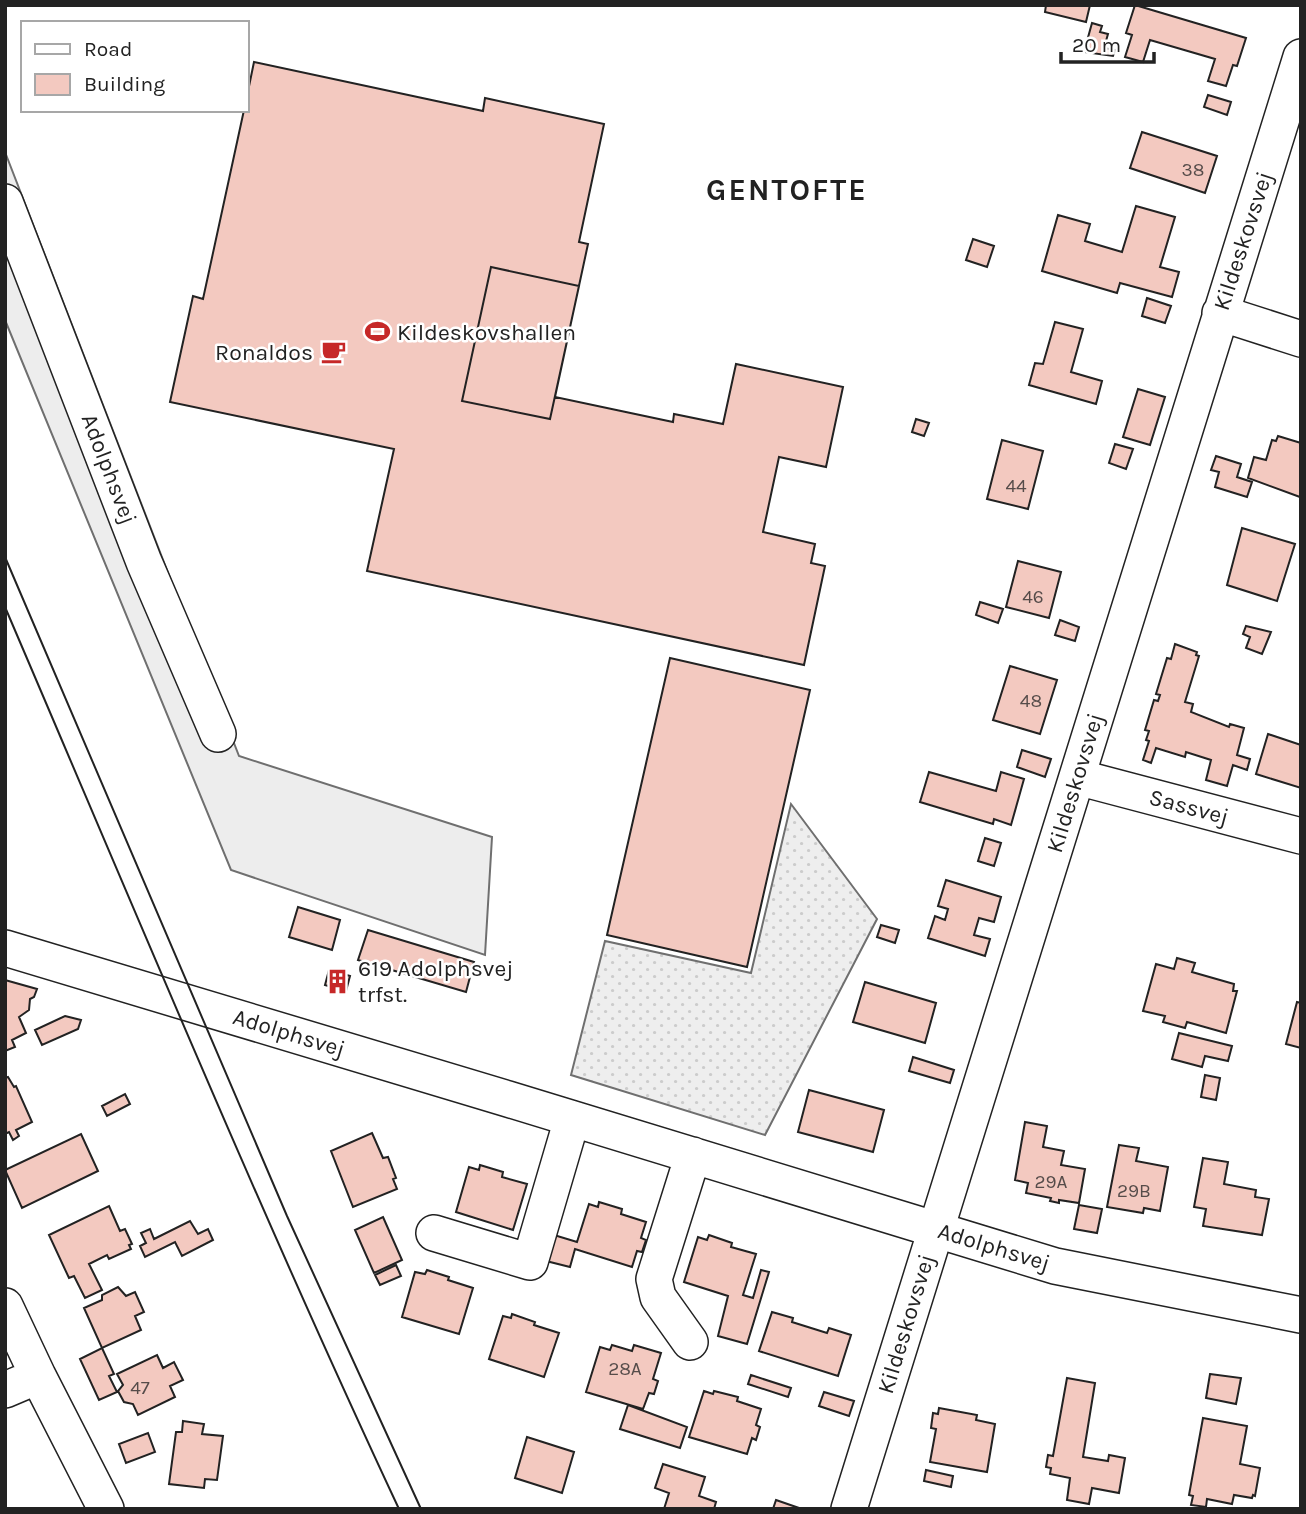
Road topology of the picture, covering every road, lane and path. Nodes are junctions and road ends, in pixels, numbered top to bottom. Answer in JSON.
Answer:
{"nodes":[{"id":1,"x":1301,"y":57,"type":"edge"},
{"id":2,"x":5,"y":202,"type":"edge"},
{"id":3,"x":1220,"y":313,"type":"junction"},
{"id":4,"x":1301,"y":339,"type":"edge"},
{"id":5,"x":218,"y":734,"type":"dead end"},
{"id":6,"x":1077,"y":777,"type":"junction"},
{"id":7,"x":1301,"y":836,"type":"edge"},
{"id":8,"x":5,"y":948,"type":"edge"},
{"id":9,"x":572,"y":1119,"type":"junction"},
{"id":10,"x":693,"y":1155,"type":"junction"},
{"id":11,"x":935,"y":1229,"type":"junction"},
{"id":12,"x":434,"y":1233,"type":"dead end"},
{"id":13,"x":5,"y":1306,"type":"edge"},
{"id":14,"x":1301,"y":1315,"type":"edge"},
{"id":15,"x":690,"y":1342,"type":"dead end"},
{"id":16,"x":38,"y":1376,"type":"junction"},
{"id":17,"x":5,"y":1390,"type":"edge"},
{"id":18,"x":106,"y":1509,"type":"edge"},
{"id":19,"x":849,"y":1509,"type":"edge"}],
"edges":[{"from":1,"to":3,"type":"street","name":"Kildeskovsvej"},
{"from":2,"to":5,"type":"street","name":"Adolphsvej"},
{"from":3,"to":4,"type":"street"},
{"from":3,"to":6,"type":"street","name":"Kildeskovsvej"},
{"from":6,"to":7,"type":"street","name":"Sassvej"},
{"from":6,"to":11,"type":"street","name":"Kildeskovsvej"},
{"from":8,"to":9,"type":"street","name":"Adolphsvej"},
{"from":9,"to":10,"type":"street","name":"Adolphsvej"},
{"from":9,"to":12,"type":"street"},
{"from":10,"to":11,"type":"street","name":"Adolphsvej"},
{"from":10,"to":15,"type":"street"},
{"from":11,"to":14,"type":"street","name":"Adolphsvej"},
{"from":11,"to":19,"type":"street","name":"Kildeskovsvej"},
{"from":13,"to":16,"type":"street"},
{"from":16,"to":17,"type":"street"},
{"from":16,"to":18,"type":"street"}]}
